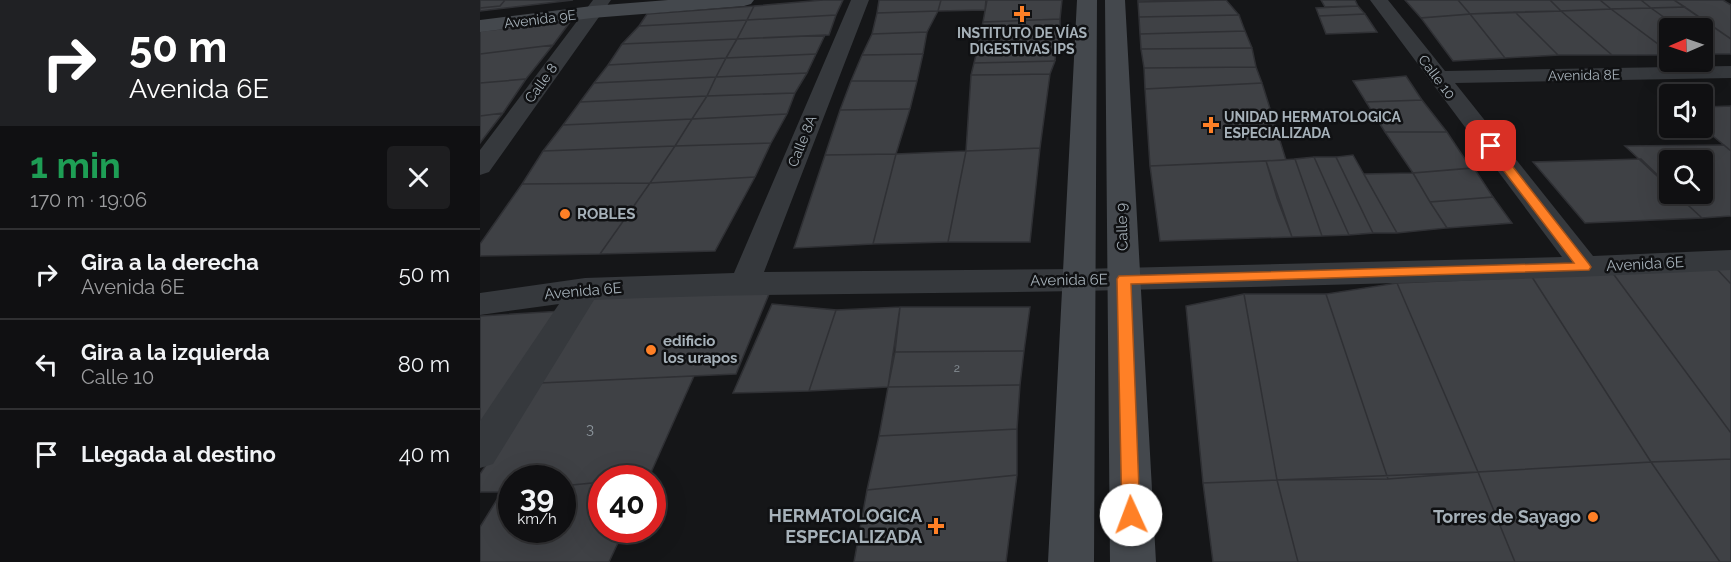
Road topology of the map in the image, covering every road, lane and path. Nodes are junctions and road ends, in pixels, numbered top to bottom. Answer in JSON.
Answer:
{"nodes":[{"id":1,"x":744,"y":0,"type":"edge"},
{"id":2,"x":860,"y":0,"type":"edge"},
{"id":3,"x":1087,"y":0,"type":"edge"},
{"id":4,"x":1115,"y":0,"type":"edge"},
{"id":5,"x":1379,"y":0,"type":"edge"},
{"id":6,"x":600,"y":3,"type":"edge"},
{"id":7,"x":480,"y":15,"type":"edge"},
{"id":8,"x":480,"y":26,"type":"edge"},
{"id":9,"x":1101,"y":41,"type":"junction"},
{"id":10,"x":1731,"y":72,"type":"edge"},
{"id":11,"x":1437,"y":77,"type":"junction"},
{"id":12,"x":480,"y":167,"type":"edge"},
{"id":13,"x":1731,"y":260,"type":"edge"},
{"id":14,"x":1585,"y":267,"type":"junction"},
{"id":15,"x":1124,"y":279,"type":"junction"},
{"id":16,"x":1078,"y":280,"type":"junction"},
{"id":17,"x":745,"y":283,"type":"junction"},
{"id":18,"x":585,"y":289,"type":"junction"},
{"id":19,"x":480,"y":304,"type":"edge"},
{"id":20,"x":480,"y":452,"type":"edge"},
{"id":21,"x":1071,"y":562,"type":"edge"},
{"id":22,"x":1133,"y":562,"type":"edge"}],
"edges":[{"from":1,"to":6,"type":"street","name":"Avenida 9E"},
{"from":2,"to":17,"type":"street","name":"Calle 8A"},
{"from":3,"to":9,"type":"street","name":"Calle 9"},
{"from":4,"to":9,"type":"street","name":"Calle 9"},
{"from":5,"to":11,"type":"street","name":"Calle 10"},
{"from":6,"to":7,"type":"street","name":"Avenida 9E"},
{"from":6,"to":8,"type":"street","name":"Avenida 9E"},
{"from":6,"to":12,"type":"street","name":"Calle 8"},
{"from":9,"to":15,"type":"street","name":"Calle 9"},
{"from":9,"to":16,"type":"street","name":"Calle 9"},
{"from":10,"to":11,"type":"street","name":"Avenida 8E"},
{"from":11,"to":14,"type":"street","name":"Calle 10"},
{"from":13,"to":14,"type":"street","name":"Avenida 6E"},
{"from":14,"to":15,"type":"street","name":"Avenida 6E"},
{"from":15,"to":16,"type":"street","name":"Avenida 6E"},
{"from":15,"to":22,"type":"street","name":"Calle 9"},
{"from":16,"to":17,"type":"street","name":"Avenida 6E"},
{"from":16,"to":21,"type":"street","name":"Calle 9"},
{"from":17,"to":18,"type":"street","name":"Avenida 6E"},
{"from":18,"to":19,"type":"street","name":"Avenida 6E"},
{"from":18,"to":20,"type":"street"}]}
